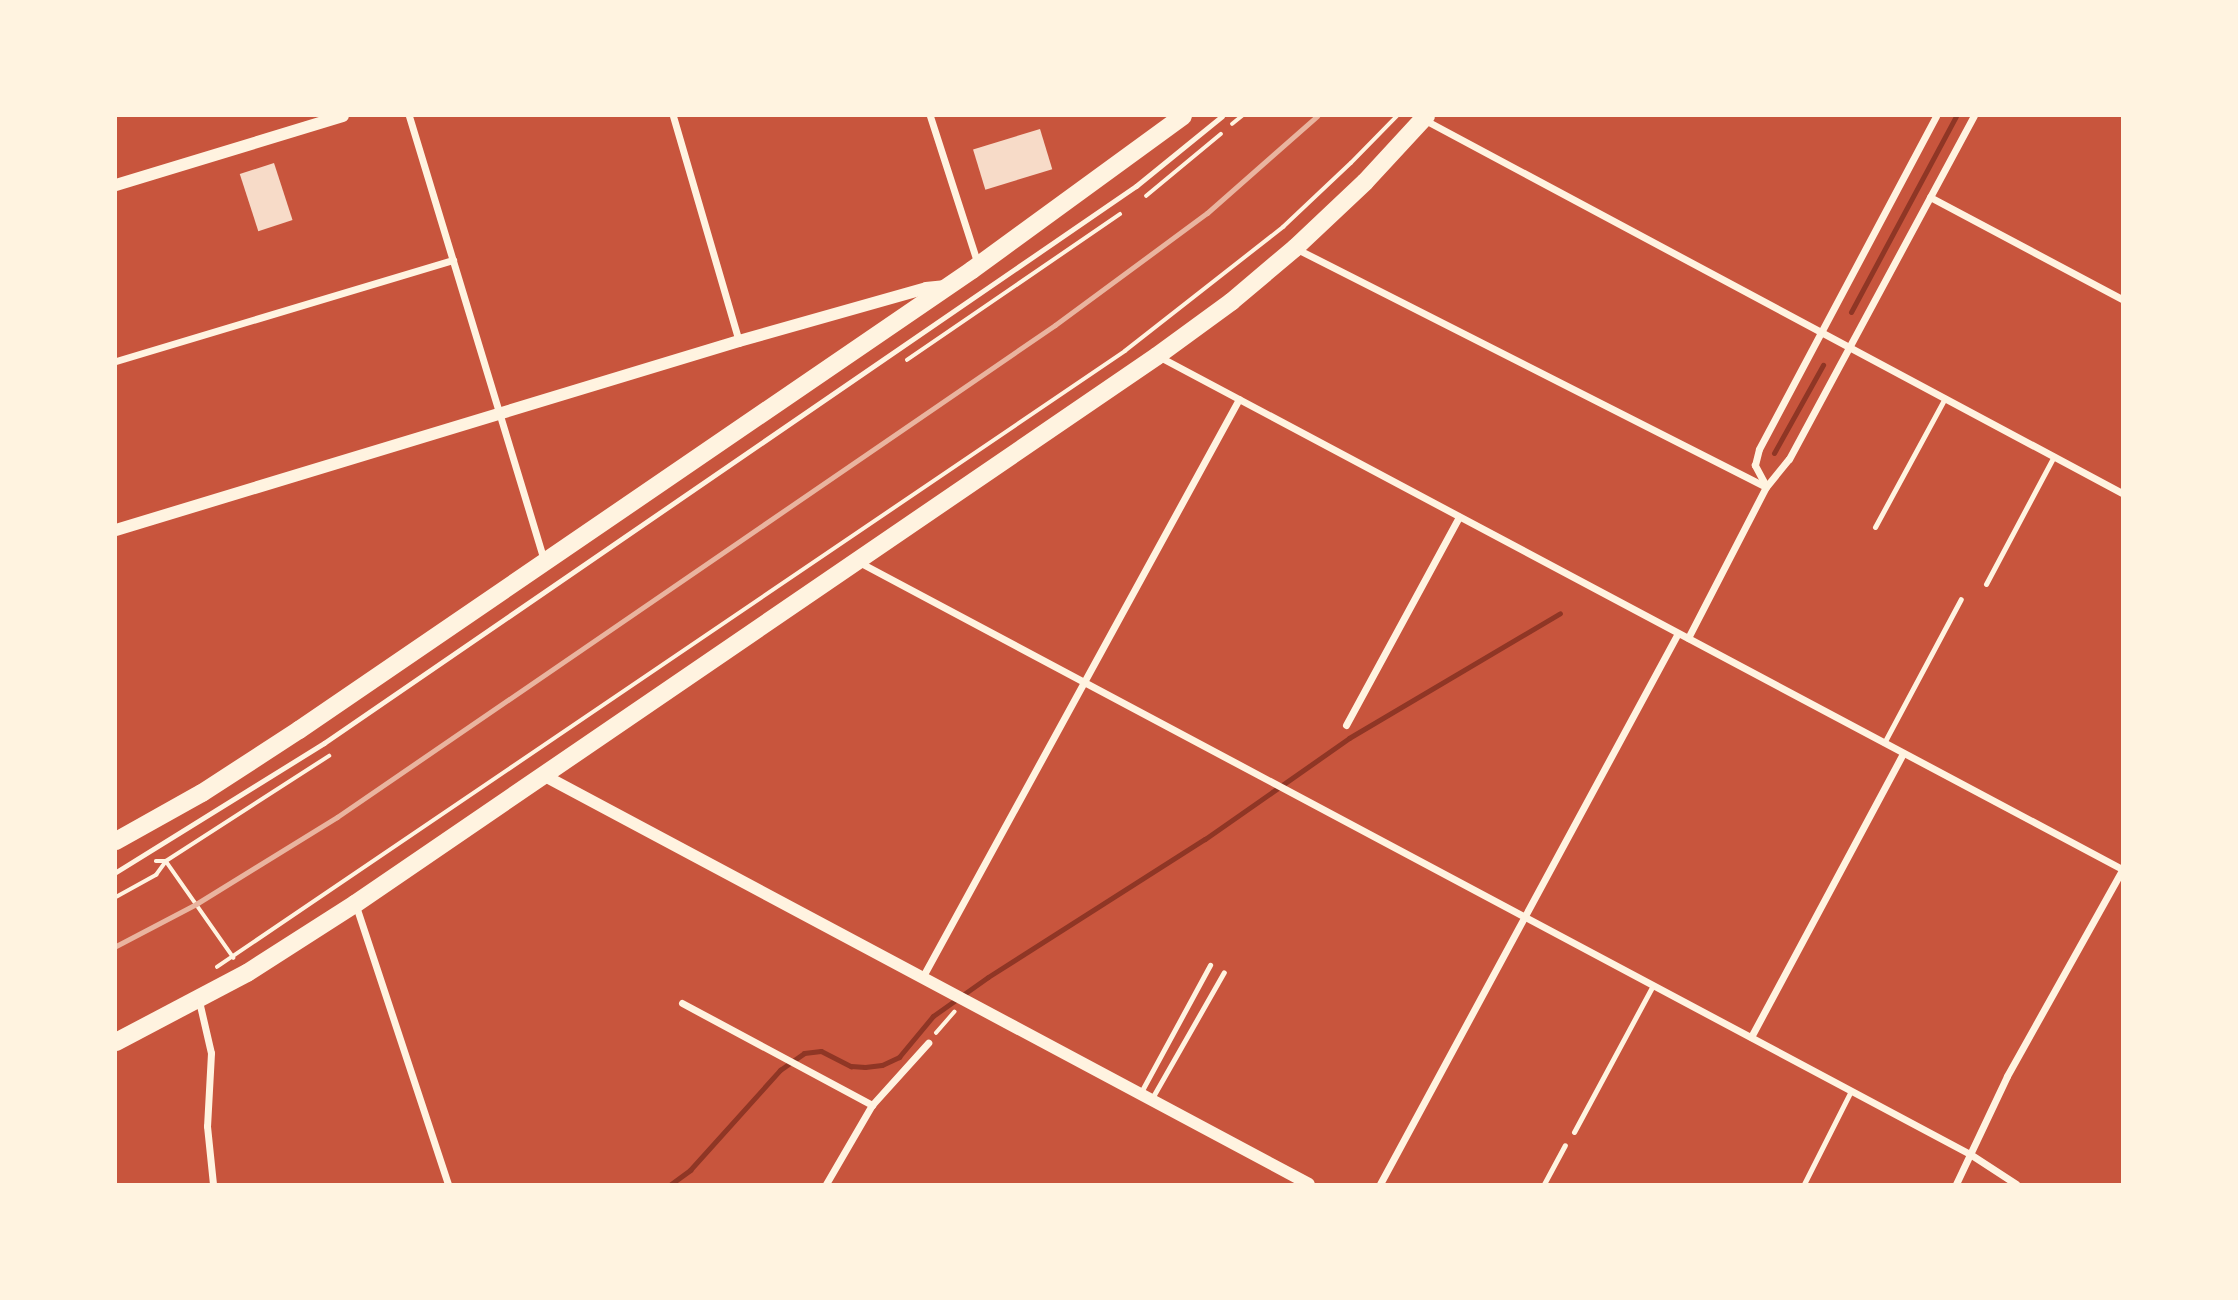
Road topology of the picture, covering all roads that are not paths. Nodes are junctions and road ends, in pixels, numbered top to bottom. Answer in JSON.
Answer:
{"nodes":[{"id":1,"x":343,"y":116,"type":"edge"},
{"id":2,"x":409,"y":116,"type":"edge"},
{"id":3,"x":673,"y":116,"type":"edge"},
{"id":4,"x":930,"y":116,"type":"edge"},
{"id":5,"x":1184,"y":116,"type":"edge"},
{"id":6,"x":1222,"y":116,"type":"edge"},
{"id":7,"x":1936,"y":116,"type":"edge"},
{"id":8,"x":1974,"y":116,"type":"edge"},
{"id":9,"x":1424,"y":117,"type":"edge"},
{"id":10,"x":116,"y":184,"type":"edge"},
{"id":11,"x":1930,"y":197,"type":"junction"},
{"id":12,"x":1295,"y":248,"type":"junction"},
{"id":13,"x":453,"y":260,"type":"junction"},
{"id":14,"x":978,"y":266,"type":"junction"},
{"id":15,"x":947,"y":286,"type":"junction"},
{"id":16,"x":2123,"y":299,"type":"edge"},
{"id":17,"x":1821,"y":332,"type":"junction"},
{"id":18,"x":739,"y":341,"type":"junction"},
{"id":19,"x":1849,"y":347,"type":"junction"},
{"id":20,"x":1157,"y":356,"type":"junction"},
{"id":21,"x":116,"y":361,"type":"edge"},
{"id":22,"x":1945,"y":398,"type":"junction"},
{"id":23,"x":1239,"y":400,"type":"junction"},
{"id":24,"x":500,"y":414,"type":"junction"},
{"id":25,"x":2053,"y":456,"type":"junction"},
{"id":26,"x":1766,"y":487,"type":"junction"},
{"id":27,"x":2123,"y":493,"type":"edge"},
{"id":28,"x":1459,"y":517,"type":"junction"},
{"id":29,"x":1875,"y":527,"type":"dead end"},
{"id":30,"x":116,"y":530,"type":"edge"},
{"id":31,"x":544,"y":559,"type":"junction"},
{"id":32,"x":856,"y":561,"type":"junction"},
{"id":33,"x":1986,"y":584,"type":"dead end"},
{"id":34,"x":1961,"y":599,"type":"dead end"},
{"id":35,"x":1678,"y":633,"type":"junction"},
{"id":36,"x":1688,"y":638,"type":"junction"},
{"id":37,"x":1084,"y":682,"type":"junction"},
{"id":38,"x":1346,"y":725,"type":"dead end"},
{"id":39,"x":1884,"y":743,"type":"junction"},
{"id":40,"x":1903,"y":753,"type":"junction"},
{"id":41,"x":543,"y":775,"type":"junction"},
{"id":42,"x":116,"y":841,"type":"edge"},
{"id":43,"x":2123,"y":870,"type":"edge"},
{"id":44,"x":116,"y":872,"type":"edge"},
{"id":45,"x":355,"y":904,"type":"junction"},
{"id":46,"x":1525,"y":917,"type":"junction"},
{"id":47,"x":1210,"y":965,"type":"dead end"},
{"id":48,"x":1224,"y":972,"type":"dead end"},
{"id":49,"x":922,"y":978,"type":"junction"},
{"id":50,"x":1653,"y":985,"type":"junction"},
{"id":51,"x":199,"y":1000,"type":"junction"},
{"id":52,"x":682,"y":1003,"type":"dead end"},
{"id":53,"x":1751,"y":1037,"type":"junction"},
{"id":54,"x":116,"y":1042,"type":"edge"},
{"id":55,"x":928,"y":1043,"type":"road end"},
{"id":56,"x":1852,"y":1091,"type":"junction"},
{"id":57,"x":1145,"y":1097,"type":"junction"},
{"id":58,"x":872,"y":1105,"type":"junction"},
{"id":59,"x":1574,"y":1132,"type":"dead end"},
{"id":60,"x":1566,"y":1145,"type":"dead end"},
{"id":61,"x":1970,"y":1154,"type":"junction"},
{"id":62,"x":214,"y":1185,"type":"edge"},
{"id":63,"x":447,"y":1185,"type":"edge"},
{"id":64,"x":826,"y":1185,"type":"edge"},
{"id":65,"x":1309,"y":1185,"type":"edge"},
{"id":66,"x":1380,"y":1185,"type":"edge"},
{"id":67,"x":1544,"y":1185,"type":"edge"},
{"id":68,"x":1804,"y":1185,"type":"edge"},
{"id":69,"x":1956,"y":1185,"type":"edge"},
{"id":70,"x":2017,"y":1185,"type":"edge"}],
"edges":[{"from":1,"to":10,"type":"street"},
{"from":2,"to":13,"type":"street"},
{"from":3,"to":18,"type":"street"},
{"from":4,"to":14,"type":"street"},
{"from":5,"to":14,"type":"main road"},
{"from":6,"to":44,"type":"lane"},
{"from":7,"to":17,"type":"street"},
{"from":8,"to":11,"type":"street"},
{"from":9,"to":12,"type":"main road"},
{"from":9,"to":17,"type":"street"},
{"from":11,"to":16,"type":"street"},
{"from":11,"to":19,"type":"street"},
{"from":12,"to":20,"type":"main road"},
{"from":12,"to":26,"type":"street"},
{"from":13,"to":21,"type":"street"},
{"from":13,"to":24,"type":"street"},
{"from":14,"to":15,"type":"main road"},
{"from":15,"to":18,"type":"street"},
{"from":15,"to":31,"type":"main road"},
{"from":17,"to":19,"type":"street"},
{"from":17,"to":26,"type":"street"},
{"from":18,"to":24,"type":"street"},
{"from":19,"to":22,"type":"street"},
{"from":19,"to":26,"type":"street"},
{"from":20,"to":23,"type":"street"},
{"from":20,"to":32,"type":"main road"},
{"from":22,"to":25,"type":"street"},
{"from":22,"to":29,"type":"lane"},
{"from":23,"to":28,"type":"street"},
{"from":23,"to":37,"type":"street"},
{"from":24,"to":30,"type":"street"},
{"from":24,"to":31,"type":"street"},
{"from":25,"to":27,"type":"street"},
{"from":25,"to":33,"type":"lane"},
{"from":26,"to":36,"type":"street"},
{"from":28,"to":35,"type":"street"},
{"from":28,"to":38,"type":"street"},
{"from":31,"to":42,"type":"main road"},
{"from":32,"to":37,"type":"street"},
{"from":32,"to":41,"type":"main road"},
{"from":34,"to":39,"type":"lane"},
{"from":35,"to":36,"type":"street"},
{"from":35,"to":46,"type":"street"},
{"from":36,"to":39,"type":"street"},
{"from":37,"to":46,"type":"street"},
{"from":37,"to":49,"type":"street"},
{"from":39,"to":40,"type":"street"},
{"from":40,"to":43,"type":"street"},
{"from":40,"to":53,"type":"street"},
{"from":41,"to":45,"type":"main road"},
{"from":41,"to":49,"type":"street"},
{"from":43,"to":61,"type":"street"},
{"from":45,"to":51,"type":"main road"},
{"from":45,"to":63,"type":"street"},
{"from":46,"to":50,"type":"street"},
{"from":46,"to":66,"type":"street"},
{"from":47,"to":57,"type":"lane"},
{"from":48,"to":57,"type":"lane"},
{"from":49,"to":57,"type":"street"},
{"from":50,"to":53,"type":"street"},
{"from":50,"to":59,"type":"lane"},
{"from":51,"to":54,"type":"main road"},
{"from":51,"to":62,"type":"street"},
{"from":52,"to":58,"type":"street"},
{"from":53,"to":56,"type":"street"},
{"from":55,"to":58,"type":"street"},
{"from":56,"to":61,"type":"street"},
{"from":56,"to":68,"type":"lane"},
{"from":57,"to":65,"type":"street"},
{"from":58,"to":64,"type":"street"},
{"from":60,"to":67,"type":"lane"},
{"from":61,"to":69,"type":"street"},
{"from":61,"to":70,"type":"street"}]}
